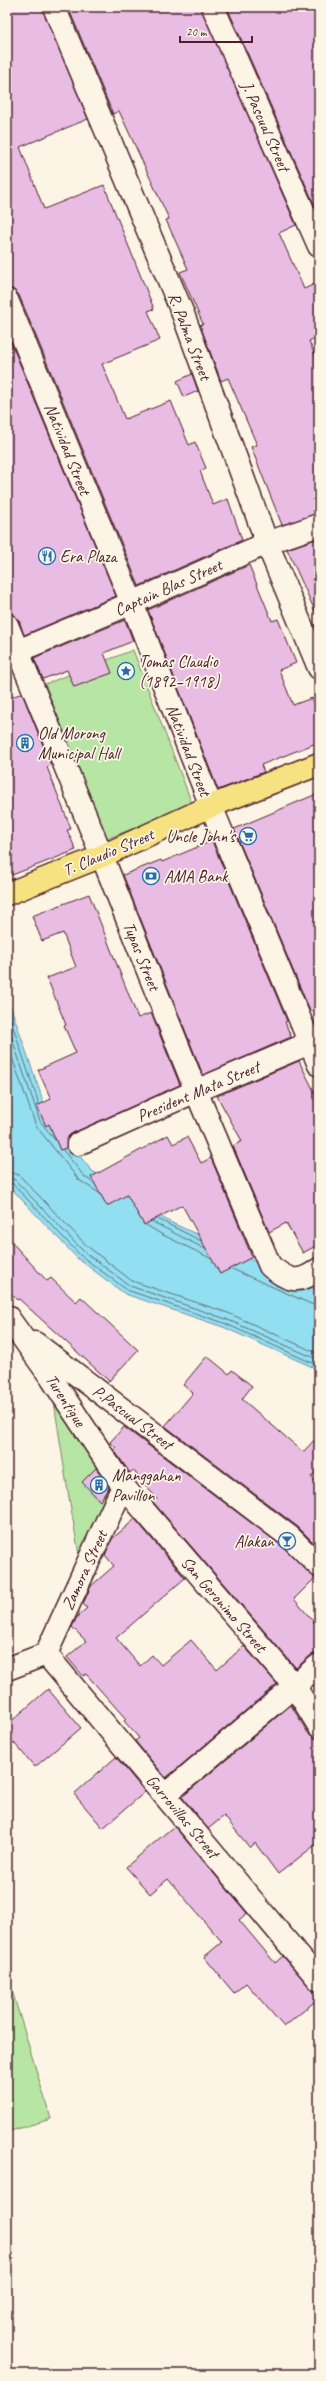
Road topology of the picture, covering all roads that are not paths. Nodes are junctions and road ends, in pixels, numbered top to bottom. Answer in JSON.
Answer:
{"nodes":[{"id":1,"x":54,"y":7,"type":"edge"},
{"id":2,"x":213,"y":7,"type":"edge"},
{"id":3,"x":319,"y":246,"type":"edge"},
{"id":4,"x":7,"y":300,"type":"edge"},
{"id":5,"x":319,"y":525,"type":"edge"},
{"id":6,"x":267,"y":543,"type":"junction"},
{"id":7,"x":132,"y":603,"type":"junction"},
{"id":8,"x":7,"y":625,"type":"edge"},
{"id":9,"x":18,"y":651,"type":"junction"},
{"id":10,"x":319,"y":668,"type":"edge"},
{"id":11,"x":319,"y":764,"type":"edge"},
{"id":12,"x":211,"y":806,"type":"junction"},
{"id":13,"x":102,"y":856,"type":"junction"},
{"id":14,"x":7,"y":894,"type":"edge"},
{"id":15,"x":314,"y":1042,"type":"edge"},
{"id":16,"x":319,"y":1065,"type":"edge"},
{"id":17,"x":196,"y":1091,"type":"junction"},
{"id":18,"x":78,"y":1144,"type":"dead end"},
{"id":19,"x":319,"y":1269,"type":"edge"},
{"id":20,"x":13,"y":1324,"type":"edge"},
{"id":21,"x":123,"y":1486,"type":"junction"},
{"id":22,"x":319,"y":1566,"type":"edge"},
{"id":23,"x":46,"y":1654,"type":"junction"},
{"id":24,"x":319,"y":1665,"type":"edge"},
{"id":25,"x":7,"y":1669,"type":"edge"},
{"id":26,"x":294,"y":1685,"type":"junction"},
{"id":27,"x":319,"y":1726,"type":"edge"},
{"id":28,"x":165,"y":1795,"type":"junction"},
{"id":29,"x":319,"y":1980,"type":"edge"}],
"edges":[{"from":1,"to":6,"type":"street","name":"R. Palma Street"},
{"from":2,"to":3,"type":"street","name":"J. Pascual Street"},
{"from":4,"to":7,"type":"street","name":"Natividad Street"},
{"from":5,"to":6,"type":"street","name":"Captain Blas Street"},
{"from":6,"to":7,"type":"street","name":"Captain Blas Street"},
{"from":6,"to":10,"type":"street","name":"R. Palma Street"},
{"from":7,"to":9,"type":"street","name":"Captain Blas Street"},
{"from":7,"to":12,"type":"street","name":"Natividad Street"},
{"from":8,"to":9,"type":"street","name":"Tupas Street"},
{"from":9,"to":13,"type":"street","name":"Tupas Street"},
{"from":11,"to":12,"type":"main road","name":"T. Claudio Street"},
{"from":12,"to":13,"type":"main road","name":"T. Claudio Street"},
{"from":12,"to":15,"type":"street","name":"Natividad Street"},
{"from":13,"to":14,"type":"main road","name":"T. Claudio Street"},
{"from":13,"to":17,"type":"street","name":"Tupas Street"},
{"from":15,"to":16,"type":"street","name":"Natividad Street"},
{"from":15,"to":17,"type":"street","name":"President Mata Street"},
{"from":17,"to":18,"type":"street","name":"President Mata Street"},
{"from":17,"to":19,"type":"street","name":"Tupas Street"},
{"from":20,"to":21,"type":"street","name":"Turentigue"},
{"from":20,"to":22,"type":"street","name":"P.Pascual Street"},
{"from":21,"to":23,"type":"street","name":"Zamora Street"},
{"from":21,"to":26,"type":"street","name":"San Geronimo Street"},
{"from":23,"to":25,"type":"street"},
{"from":23,"to":28,"type":"street","name":"Garrovillas Street"},
{"from":24,"to":26,"type":"street"},
{"from":26,"to":27,"type":"street","name":"San Geronimo Street"},
{"from":26,"to":28,"type":"street"},
{"from":28,"to":29,"type":"street","name":"Garrovillas Street"}]}
